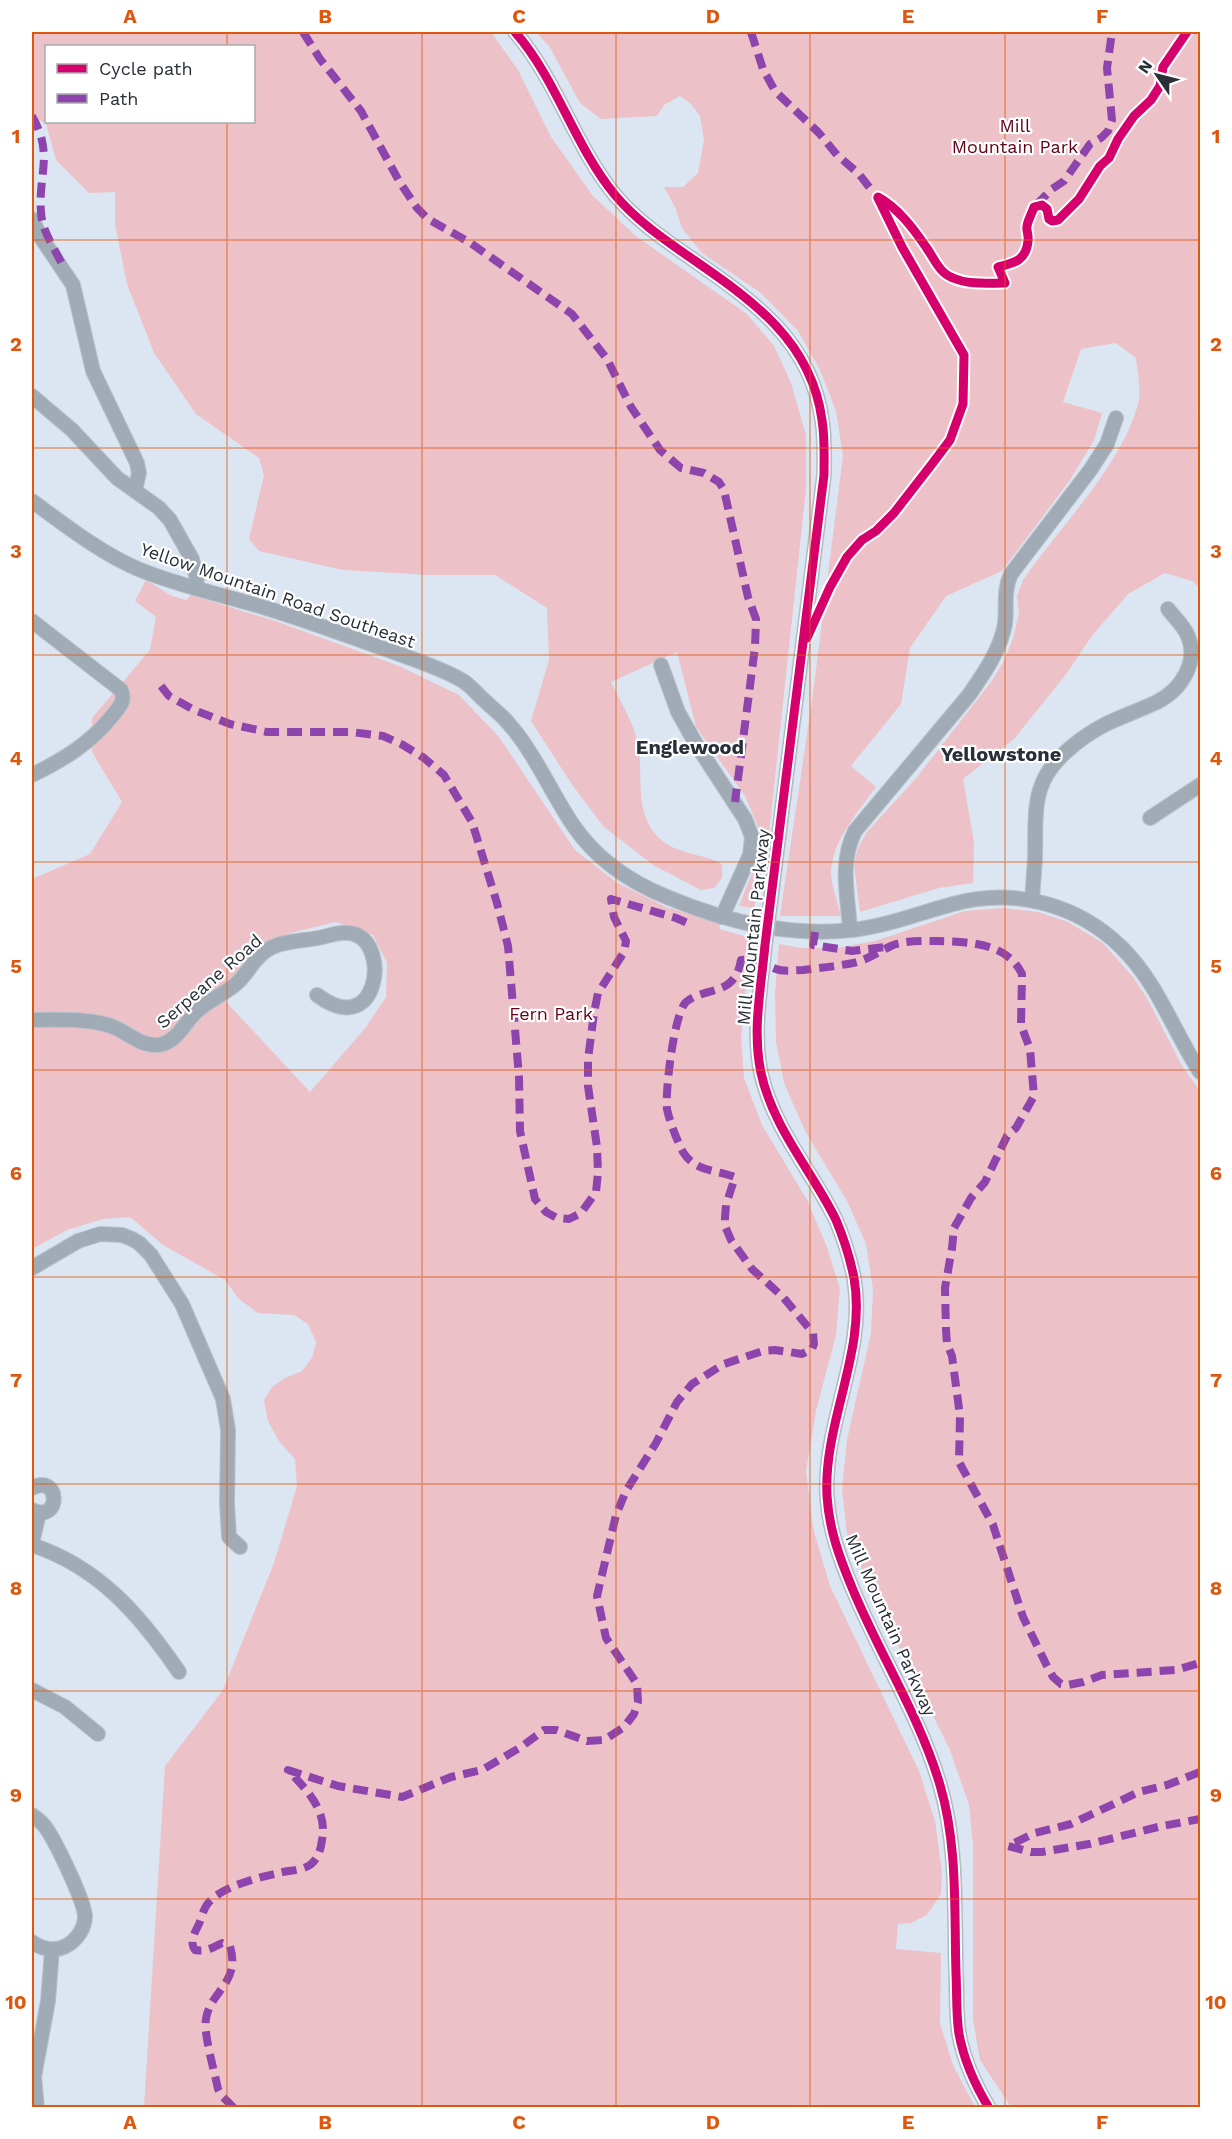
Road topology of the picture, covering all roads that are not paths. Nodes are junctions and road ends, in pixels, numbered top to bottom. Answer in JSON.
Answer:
{"nodes":[{"id":1,"x":515,"y":32,"type":"edge"},
{"id":2,"x":32,"y":219,"type":"edge"},
{"id":3,"x":32,"y":396,"type":"edge"},
{"id":4,"x":1116,"y":418,"type":"dead end"},
{"id":5,"x":135,"y":490,"type":"junction"},
{"id":6,"x":32,"y":501,"type":"edge"},
{"id":7,"x":195,"y":588,"type":"junction"},
{"id":8,"x":1168,"y":609,"type":"dead end"},
{"id":9,"x":32,"y":621,"type":"edge"},
{"id":10,"x":661,"y":665,"type":"dead end"},
{"id":11,"x":32,"y":775,"type":"edge"},
{"id":12,"x":1200,"y":785,"type":"edge"},
{"id":13,"x":1150,"y":818,"type":"dead end"},
{"id":14,"x":1032,"y":900,"type":"junction"},
{"id":15,"x":722,"y":916,"type":"junction"},
{"id":16,"x":850,"y":930,"type":"junction"},
{"id":17,"x":317,"y":995,"type":"dead end"},
{"id":18,"x":32,"y":1020,"type":"edge"},
{"id":19,"x":1200,"y":1072,"type":"edge"},
{"id":20,"x":32,"y":1268,"type":"edge"},
{"id":21,"x":32,"y":1488,"type":"edge"},
{"id":22,"x":35,"y":1511,"type":"edge"},
{"id":23,"x":32,"y":1544,"type":"edge"},
{"id":24,"x":240,"y":1547,"type":"dead end"},
{"id":25,"x":180,"y":1672,"type":"dead end"},
{"id":26,"x":32,"y":1690,"type":"edge"},
{"id":27,"x":98,"y":1734,"type":"dead end"},
{"id":28,"x":32,"y":1815,"type":"edge"},
{"id":29,"x":32,"y":1942,"type":"edge"},
{"id":30,"x":52,"y":1950,"type":"junction"},
{"id":31,"x":37,"y":2108,"type":"edge"},
{"id":32,"x":989,"y":2108,"type":"edge"}],
"edges":[{"from":1,"to":32,"type":"street","name":"Mill Mountain Parkway","bridge":true},
{"from":2,"to":5,"type":"street"},
{"from":3,"to":5,"type":"street"},
{"from":4,"to":16,"type":"street"},
{"from":5,"to":7,"type":"street"},
{"from":6,"to":7,"type":"street","name":"Yellow Mountain Road Southeast"},
{"from":7,"to":15,"type":"street","name":"Yellow Mountain Road Southeast"},
{"from":8,"to":14,"type":"street"},
{"from":9,"to":11,"type":"street"},
{"from":10,"to":15,"type":"street"},
{"from":12,"to":13,"type":"street"},
{"from":14,"to":16,"type":"street","name":"Yellow Mountain Road Southeast"},
{"from":14,"to":19,"type":"street","name":"Yellow Mountain Road Southeast"},
{"from":15,"to":16,"type":"street","name":"Yellow Mountain Road Southeast"},
{"from":17,"to":18,"type":"street","name":"Serpeane Road"},
{"from":20,"to":24,"type":"street"},
{"from":21,"to":22,"type":"street"},
{"from":22,"to":23,"type":"street"},
{"from":23,"to":25,"type":"street"},
{"from":26,"to":27,"type":"street"},
{"from":28,"to":30,"type":"street"},
{"from":29,"to":30,"type":"street"},
{"from":30,"to":31,"type":"street"}]}
